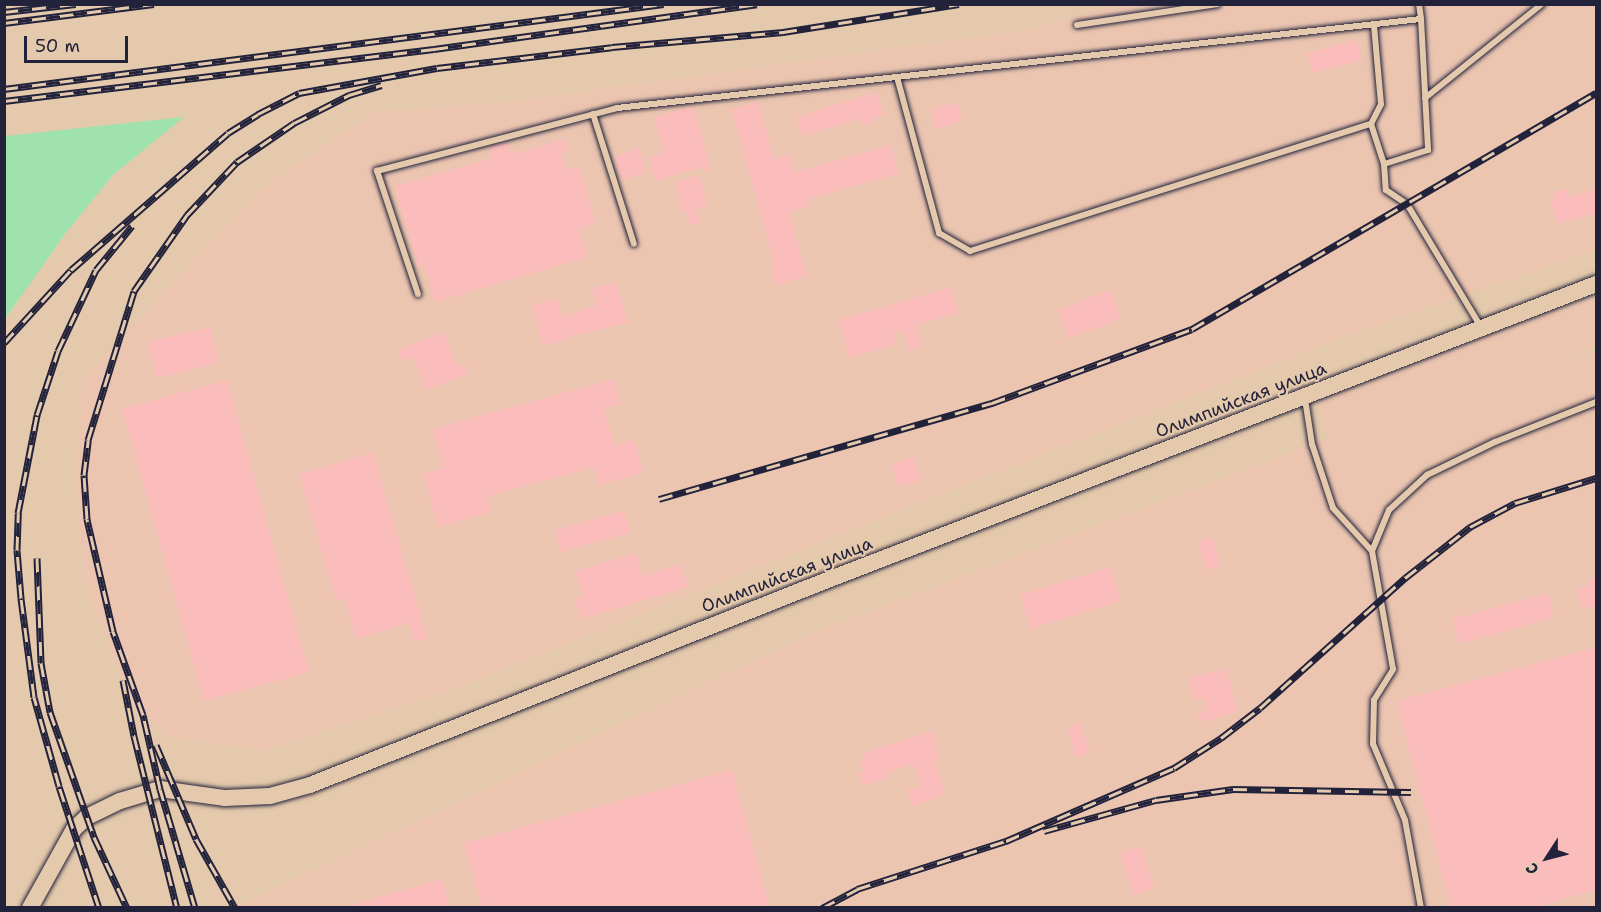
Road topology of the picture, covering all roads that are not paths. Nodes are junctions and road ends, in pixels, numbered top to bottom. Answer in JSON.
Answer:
{"nodes":[{"id":1,"x":1217,"y":4,"type":"edge"},
{"id":2,"x":1419,"y":4,"type":"edge"},
{"id":3,"x":1542,"y":4,"type":"edge"},
{"id":4,"x":1421,"y":19,"type":"junction"},
{"id":5,"x":1077,"y":25,"type":"dead end"},
{"id":6,"x":1374,"y":25,"type":"junction"},
{"id":7,"x":897,"y":77,"type":"junction"},
{"id":8,"x":1425,"y":98,"type":"junction"},
{"id":9,"x":593,"y":114,"type":"junction"},
{"id":10,"x":1371,"y":124,"type":"junction"},
{"id":11,"x":1384,"y":164,"type":"junction"},
{"id":12,"x":634,"y":244,"type":"dead end"},
{"id":13,"x":1596,"y":285,"type":"edge"},
{"id":14,"x":418,"y":294,"type":"dead end"},
{"id":15,"x":1481,"y":328,"type":"junction"},
{"id":16,"x":1304,"y":396,"type":"junction"},
{"id":17,"x":1596,"y":402,"type":"edge"},
{"id":18,"x":1372,"y":551,"type":"junction"},
{"id":19,"x":30,"y":908,"type":"edge"},
{"id":20,"x":1421,"y":908,"type":"edge"}],
"edges":[{"from":1,"to":5,"type":"lane"},
{"from":2,"to":4,"type":"lane"},
{"from":3,"to":8,"type":"lane"},
{"from":4,"to":6,"type":"lane"},
{"from":4,"to":8,"type":"lane"},
{"from":6,"to":7,"type":"lane"},
{"from":6,"to":10,"type":"lane"},
{"from":7,"to":9,"type":"lane"},
{"from":7,"to":10,"type":"lane"},
{"from":8,"to":11,"type":"lane"},
{"from":9,"to":12,"type":"lane"},
{"from":9,"to":14,"type":"lane"},
{"from":10,"to":11,"type":"lane"},
{"from":11,"to":15,"type":"lane"},
{"from":13,"to":15,"type":"street","name":"Олимпийская улица"},
{"from":15,"to":16,"type":"street","name":"Олимпийская улица"},
{"from":16,"to":18,"type":"lane"},
{"from":16,"to":19,"type":"street","name":"Олимпийская улица"},
{"from":17,"to":18,"type":"lane"},
{"from":18,"to":20,"type":"lane"}]}
